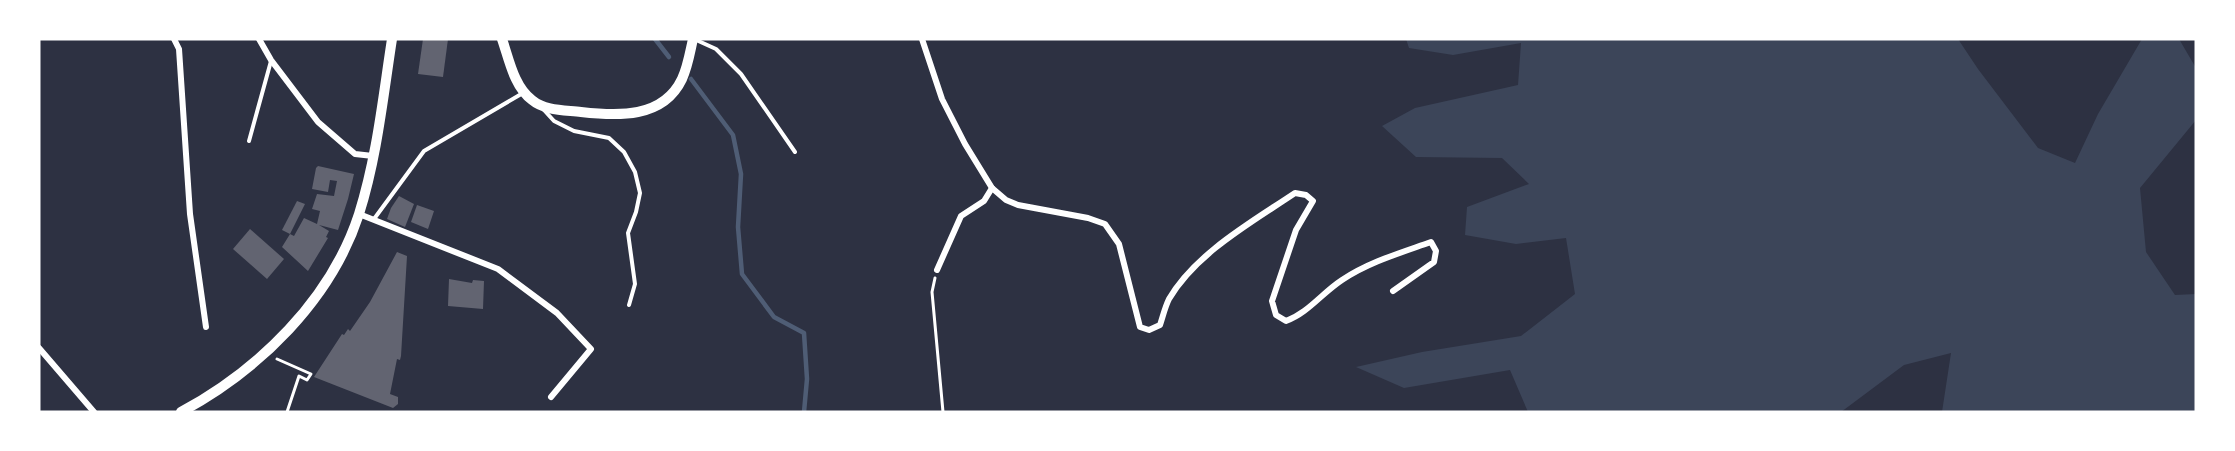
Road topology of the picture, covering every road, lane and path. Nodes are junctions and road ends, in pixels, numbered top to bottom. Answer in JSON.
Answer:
{"nodes":[{"id":1,"x":174,"y":39,"type":"edge"},
{"id":2,"x":259,"y":39,"type":"edge"},
{"id":3,"x":392,"y":39,"type":"edge"},
{"id":4,"x":502,"y":39,"type":"edge"},
{"id":5,"x":693,"y":39,"type":"edge"},
{"id":6,"x":922,"y":39,"type":"edge"},
{"id":7,"x":271,"y":60,"type":"junction"},
{"id":8,"x":524,"y":92,"type":"junction"},
{"id":9,"x":540,"y":105,"type":"junction"},
{"id":10,"x":249,"y":141,"type":"dead end"},
{"id":11,"x":795,"y":152,"type":"dead end"},
{"id":12,"x":373,"y":156,"type":"junction"},
{"id":13,"x":992,"y":188,"type":"junction"},
{"id":14,"x":359,"y":214,"type":"junction"},
{"id":15,"x":374,"y":219,"type":"junction"},
{"id":16,"x":937,"y":270,"type":"joint"},
{"id":17,"x":1393,"y":291,"type":"dead end"},
{"id":18,"x":629,"y":305,"type":"dead end"},
{"id":19,"x":206,"y":327,"type":"dead end"},
{"id":20,"x":39,"y":348,"type":"edge"},
{"id":21,"x":265,"y":353,"type":"junction"},
{"id":22,"x":551,"y":397,"type":"dead end"},
{"id":23,"x":94,"y":412,"type":"edge"},
{"id":24,"x":181,"y":412,"type":"edge"},
{"id":25,"x":287,"y":412,"type":"edge"},
{"id":26,"x":943,"y":412,"type":"edge"}],
"edges":[{"from":1,"to":19,"type":"street"},
{"from":2,"to":7,"type":"street"},
{"from":3,"to":12,"type":"main road"},
{"from":4,"to":8,"type":"main road"},
{"from":5,"to":9,"type":"main road"},
{"from":5,"to":11,"type":"lane"},
{"from":6,"to":13,"type":"street"},
{"from":7,"to":10,"type":"lane"},
{"from":7,"to":12,"type":"street"},
{"from":8,"to":9,"type":"main road"},
{"from":8,"to":15,"type":"lane"},
{"from":9,"to":18,"type":"lane"},
{"from":12,"to":14,"type":"main road"},
{"from":13,"to":16,"type":"street"},
{"from":13,"to":17,"type":"street"},
{"from":14,"to":15,"type":"street"},
{"from":14,"to":21,"type":"main road"},
{"from":15,"to":22,"type":"street"},
{"from":16,"to":26,"type":"path"},
{"from":20,"to":23,"type":"street"},
{"from":21,"to":24,"type":"main road"},
{"from":21,"to":25,"type":"path"}]}
